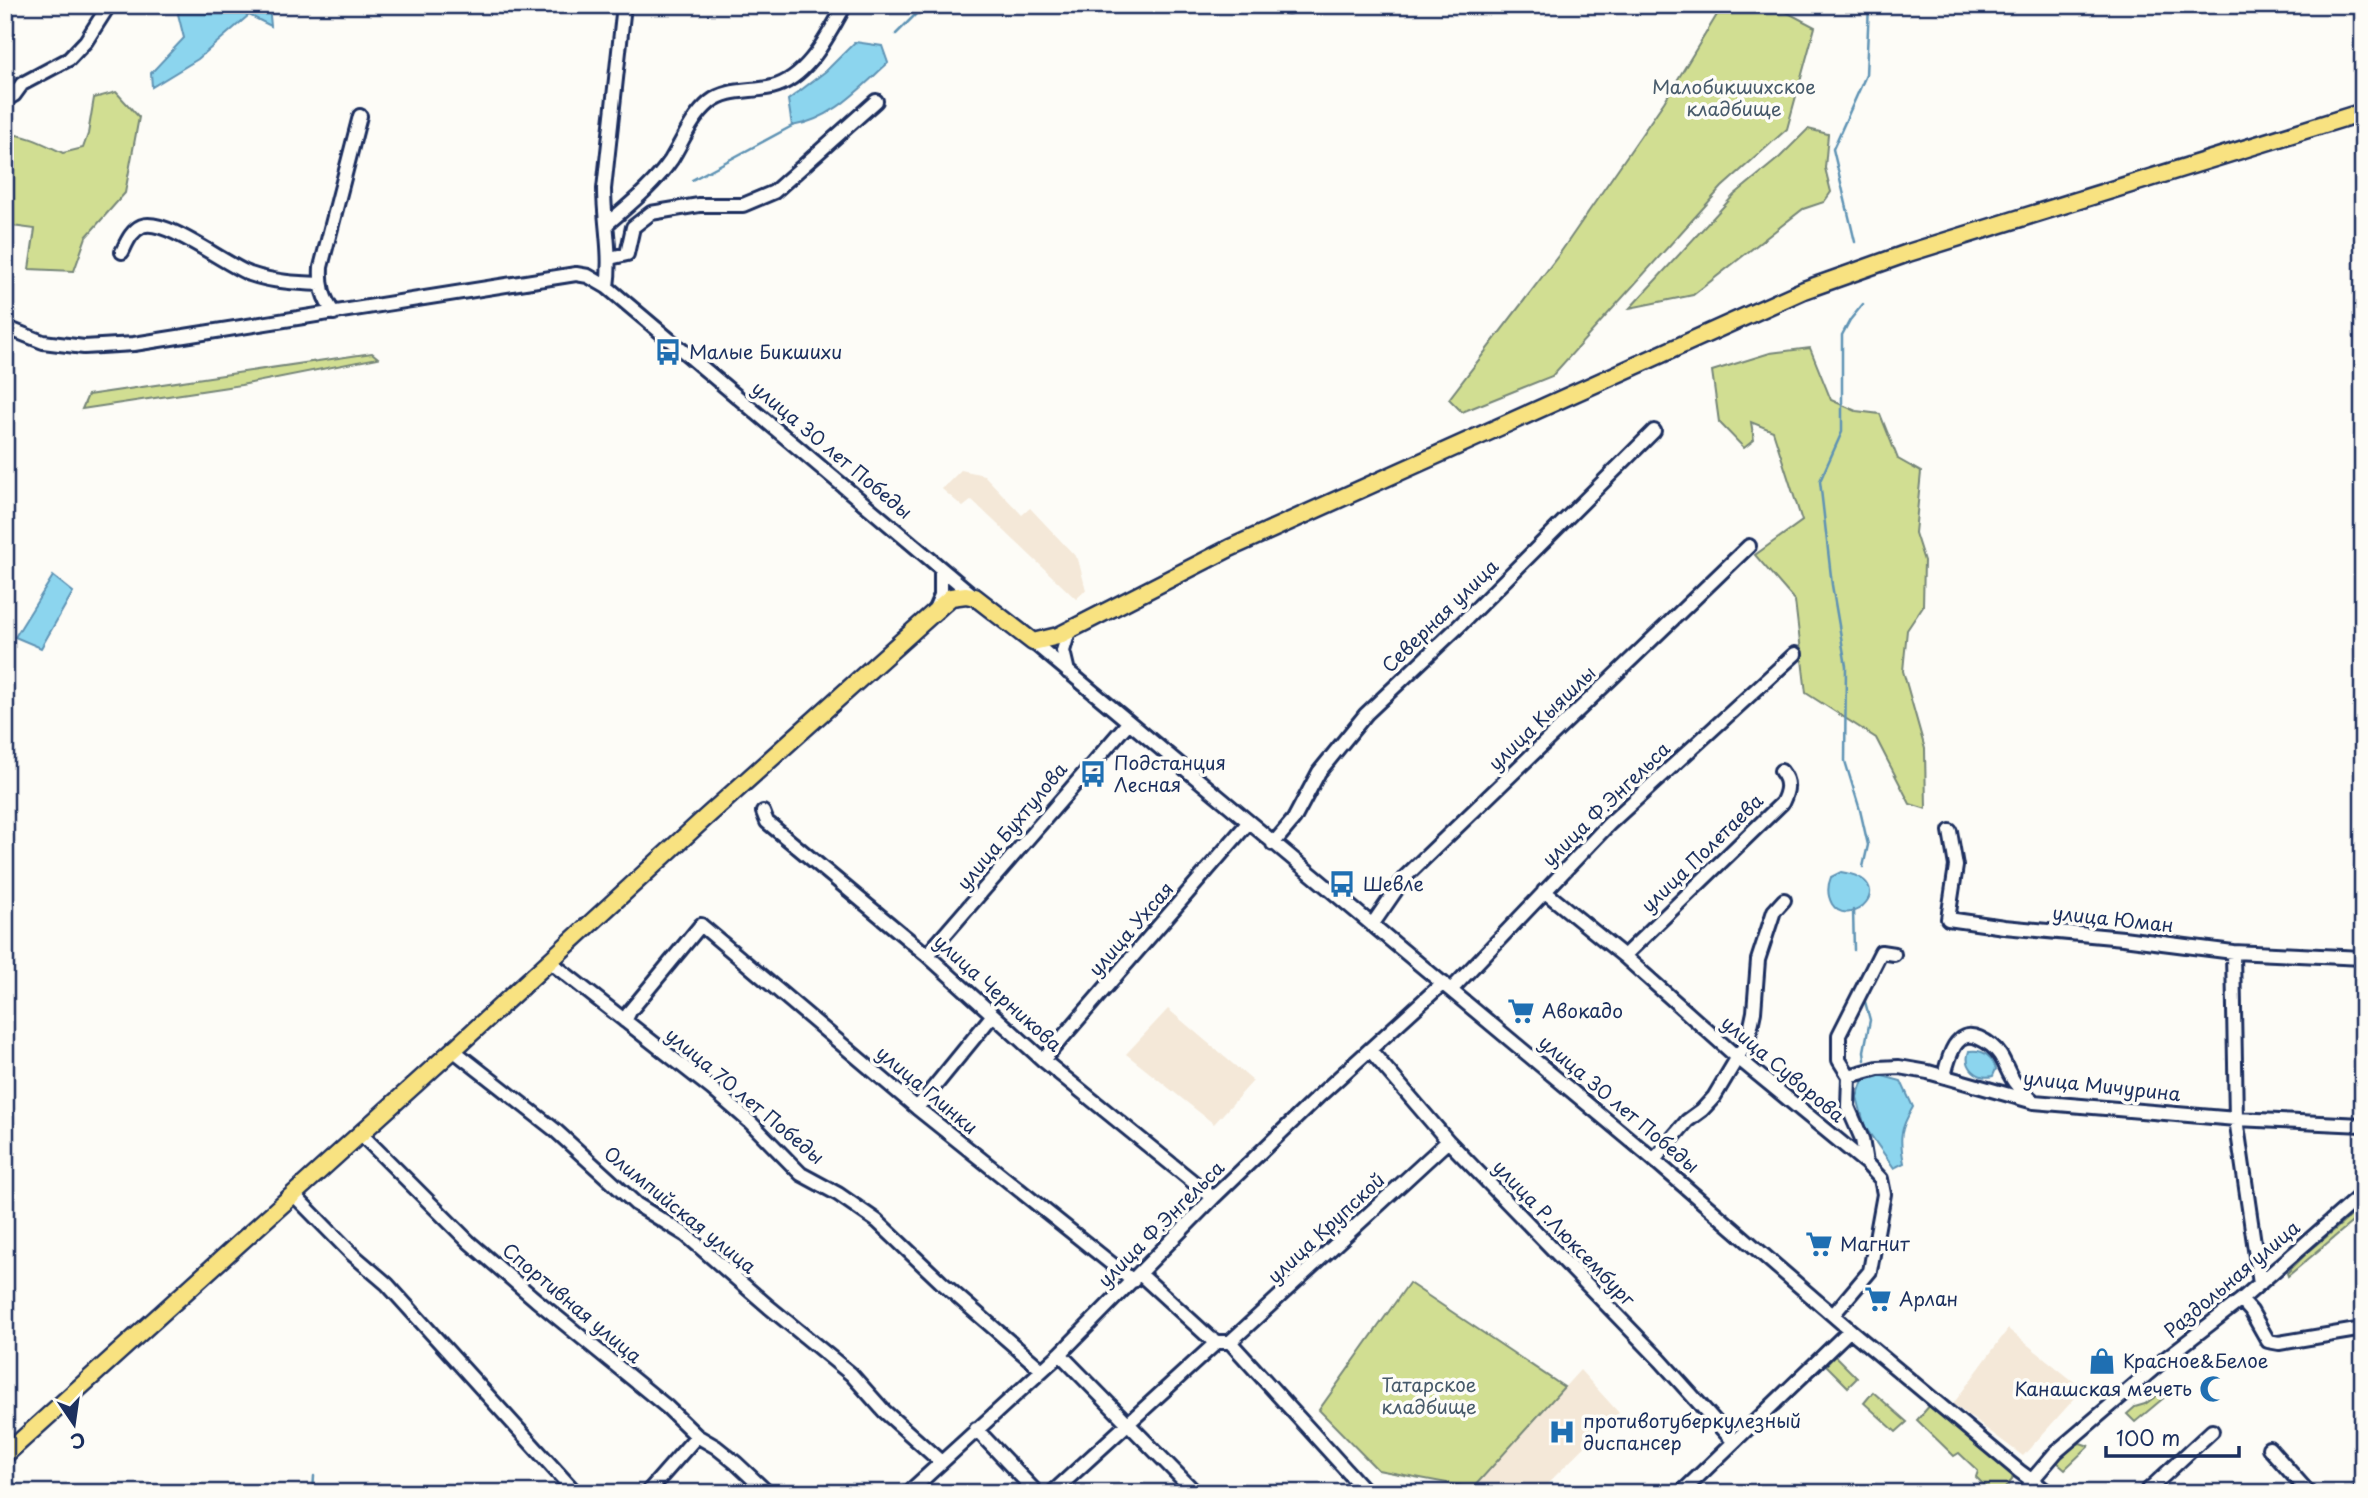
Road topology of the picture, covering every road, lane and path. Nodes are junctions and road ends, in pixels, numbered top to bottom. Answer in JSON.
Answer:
{"nodes":[{"id":1,"x":109,"y":5,"type":"edge"},
{"id":2,"x":624,"y":5,"type":"edge"},
{"id":3,"x":845,"y":5,"type":"edge"},
{"id":4,"x":5,"y":100,"type":"edge"},
{"id":5,"x":876,"y":101,"type":"dead end"},
{"id":6,"x":2363,"y":113,"type":"edge"},
{"id":7,"x":360,"y":116,"type":"dead end"},
{"id":8,"x":607,"y":224,"type":"junction"},
{"id":9,"x":122,"y":251,"type":"dead end"},
{"id":10,"x":610,"y":258,"type":"junction"},
{"id":11,"x":320,"y":284,"type":"junction"},
{"id":12,"x":607,"y":287,"type":"junction"},
{"id":13,"x":334,"y":313,"type":"junction"},
{"id":14,"x":5,"y":327,"type":"edge"},
{"id":15,"x":1654,"y":431,"type":"dead end"},
{"id":16,"x":1749,"y":546,"type":"dead end"},
{"id":17,"x":941,"y":569,"type":"junction"},
{"id":18,"x":975,"y":597,"type":"junction"},
{"id":19,"x":934,"y":611,"type":"junction"},
{"id":20,"x":1069,"y":632,"type":"junction"},
{"id":21,"x":1033,"y":642,"type":"junction"},
{"id":22,"x":1795,"y":654,"type":"dead end"},
{"id":23,"x":1068,"y":672,"type":"junction"},
{"id":24,"x":1128,"y":723,"type":"junction"},
{"id":25,"x":1781,"y":771,"type":"dead end"},
{"id":26,"x":764,"y":811,"type":"dead end"},
{"id":27,"x":1248,"y":824,"type":"junction"},
{"id":28,"x":1951,"y":831,"type":"dead end"},
{"id":29,"x":1273,"y":844,"type":"junction"},
{"id":30,"x":1544,"y":891,"type":"junction"},
{"id":31,"x":1784,"y":900,"type":"dead end"},
{"id":32,"x":1372,"y":925,"type":"junction"},
{"id":33,"x":2233,"y":952,"type":"junction"},
{"id":34,"x":1894,"y":954,"type":"dead end"},
{"id":35,"x":927,"y":955,"type":"junction"},
{"id":36,"x":1624,"y":956,"type":"junction"},
{"id":37,"x":2363,"y":958,"type":"edge"},
{"id":38,"x":550,"y":961,"type":"junction"},
{"id":39,"x":1447,"y":986,"type":"junction"},
{"id":40,"x":992,"y":1016,"type":"junction"},
{"id":41,"x":625,"y":1021,"type":"junction"},
{"id":42,"x":453,"y":1050,"type":"junction"},
{"id":43,"x":1370,"y":1050,"type":"junction"},
{"id":44,"x":1738,"y":1058,"type":"junction"},
{"id":45,"x":1043,"y":1060,"type":"junction"},
{"id":46,"x":1849,"y":1076,"type":"junction"},
{"id":47,"x":1944,"y":1076,"type":"junction"},
{"id":48,"x":2034,"y":1102,"type":"junction"},
{"id":49,"x":917,"y":1108,"type":"junction"},
{"id":50,"x":2236,"y":1119,"type":"junction"},
{"id":51,"x":2363,"y":1125,"type":"edge"},
{"id":52,"x":360,"y":1133,"type":"junction"},
{"id":53,"x":1448,"y":1141,"type":"junction"},
{"id":54,"x":1654,"y":1160,"type":"junction"},
{"id":55,"x":1866,"y":1163,"type":"junction"},
{"id":56,"x":2363,"y":1193,"type":"edge"},
{"id":57,"x":293,"y":1194,"type":"junction"},
{"id":58,"x":1213,"y":1198,"type":"junction"},
{"id":59,"x":1136,"y":1277,"type":"junction"},
{"id":60,"x":2260,"y":1284,"type":"junction"},
{"id":61,"x":2241,"y":1300,"type":"junction"},
{"id":62,"x":1833,"y":1315,"type":"junction"},
{"id":63,"x":2363,"y":1329,"type":"edge"},
{"id":64,"x":1850,"y":1330,"type":"junction"},
{"id":65,"x":1223,"y":1342,"type":"junction"},
{"id":66,"x":1060,"y":1354,"type":"junction"},
{"id":67,"x":1042,"y":1370,"type":"junction"},
{"id":68,"x":1128,"y":1425,"type":"junction"},
{"id":69,"x":976,"y":1429,"type":"junction"},
{"id":70,"x":2211,"y":1431,"type":"dead end"},
{"id":71,"x":697,"y":1436,"type":"junction"},
{"id":72,"x":1733,"y":1441,"type":"junction"},
{"id":73,"x":2269,"y":1448,"type":"dead end"},
{"id":74,"x":5,"y":1455,"type":"edge"},
{"id":75,"x":941,"y":1462,"type":"junction"},
{"id":76,"x":2033,"y":1479,"type":"junction"},
{"id":77,"x":2363,"y":1488,"type":"edge"},
{"id":78,"x":576,"y":1493,"type":"edge"},
{"id":79,"x":647,"y":1493,"type":"edge"},
{"id":80,"x":768,"y":1493,"type":"edge"},
{"id":81,"x":908,"y":1493,"type":"edge"},
{"id":82,"x":1037,"y":1493,"type":"edge"},
{"id":83,"x":1052,"y":1493,"type":"edge"},
{"id":84,"x":1196,"y":1493,"type":"edge"},
{"id":85,"x":1367,"y":1493,"type":"edge"},
{"id":86,"x":1681,"y":1493,"type":"edge"},
{"id":87,"x":2025,"y":1493,"type":"edge"},
{"id":88,"x":2049,"y":1493,"type":"edge"},
{"id":89,"x":2146,"y":1493,"type":"edge"},
{"id":90,"x":2309,"y":1493,"type":"edge"},
{"id":91,"x":2358,"y":1493,"type":"edge"}],
"edges":[{"from":1,"to":4,"type":"street"},
{"from":2,"to":8,"type":"street"},
{"from":3,"to":8,"type":"street"},
{"from":5,"to":10,"type":"street"},
{"from":6,"to":20,"type":"main road"},
{"from":7,"to":11,"type":"street"},
{"from":8,"to":10,"type":"street"},
{"from":9,"to":11,"type":"street"},
{"from":10,"to":12,"type":"street"},
{"from":11,"to":13,"type":"street"},
{"from":12,"to":13,"type":"street","name":"улица 30 лет Победы"},
{"from":12,"to":17,"type":"street","name":"улица 30 лет Победы"},
{"from":13,"to":14,"type":"street","name":"улица 30 лет Победы"},
{"from":15,"to":29,"type":"street","name":"Северная улица"},
{"from":16,"to":32,"type":"street","name":"улица Кыяшлы"},
{"from":17,"to":18,"type":"street","name":"улица 30 лет Победы"},
{"from":17,"to":19,"type":"street"},
{"from":18,"to":19,"type":"main road"},
{"from":18,"to":21,"type":"main road","name":"улица 30 лет Победы"},
{"from":19,"to":38,"type":"main road"},
{"from":20,"to":21,"type":"main road"},
{"from":20,"to":23,"type":"street"},
{"from":21,"to":23,"type":"street","name":"улица 30 лет Победы"},
{"from":22,"to":30,"type":"street","name":"улица Ф.Энгельса"},
{"from":23,"to":24,"type":"street","name":"улица 30 лет Победы"},
{"from":24,"to":27,"type":"street","name":"улица 30 лет Победы"},
{"from":24,"to":35,"type":"street","name":"улица Бухтулова"},
{"from":25,"to":36,"type":"street","name":"улица Полетаева"},
{"from":26,"to":35,"type":"street","name":"улица Черникова"},
{"from":27,"to":29,"type":"street","name":"улица 30 лет Победы"},
{"from":27,"to":45,"type":"street","name":"улица Ухсая"},
{"from":28,"to":33,"type":"street","name":"улица Юман"},
{"from":29,"to":32,"type":"street","name":"улица 30 лет Победы"},
{"from":30,"to":36,"type":"street","name":"улица Суворова"},
{"from":30,"to":39,"type":"street","name":"улица Ф.Энгельса"},
{"from":31,"to":44,"type":"street"},
{"from":32,"to":39,"type":"street","name":"улица 30 лет Победы"},
{"from":33,"to":37,"type":"street","name":"улица Юман"},
{"from":33,"to":50,"type":"street"},
{"from":34,"to":46,"type":"street"},
{"from":35,"to":40,"type":"street","name":"улица Черникова"},
{"from":36,"to":44,"type":"street","name":"улица Суворова"},
{"from":38,"to":41,"type":"street","name":"улица 70 лет Победы"},
{"from":38,"to":42,"type":"main road"},
{"from":39,"to":43,"type":"street","name":"улица Ф.Энгельса"},
{"from":39,"to":54,"type":"street","name":"улица 30 лет Победы"},
{"from":40,"to":45,"type":"street","name":"улица Черникова"},
{"from":40,"to":49,"type":"street"},
{"from":41,"to":49,"type":"street","name":"улица Глинки"},
{"from":41,"to":67,"type":"street","name":"улица 70 лет Победы"},
{"from":42,"to":52,"type":"main road"},
{"from":42,"to":75,"type":"street","name":"Олимпийская улица"},
{"from":43,"to":53,"type":"street","name":"улица Р.Люксембург"},
{"from":43,"to":58,"type":"street","name":"улица Ф.Энгельса"},
{"from":44,"to":54,"type":"street"},
{"from":44,"to":55,"type":"street","name":"улица Суворова"},
{"from":45,"to":58,"type":"street","name":"улица Черникова"},
{"from":46,"to":47,"type":"street","name":"улица Мичурина"},
{"from":46,"to":55,"type":"street"},
{"from":47,"to":48,"type":"street","name":"улица Мичурина"},
{"from":47,"to":48,"type":"street"},
{"from":48,"to":50,"type":"street","name":"улица Мичурина"},
{"from":49,"to":59,"type":"street","name":"улица Глинки"},
{"from":50,"to":51,"type":"street","name":"улица Мичурина"},
{"from":50,"to":60,"type":"street"},
{"from":52,"to":57,"type":"main road"},
{"from":52,"to":71,"type":"street","name":"Спортивная улица"},
{"from":53,"to":65,"type":"street","name":"улица Крупской"},
{"from":53,"to":72,"type":"street","name":"улица Р.Люксембург"},
{"from":54,"to":62,"type":"street","name":"улица 30 лет Победы"},
{"from":55,"to":62,"type":"street","name":"улица Суворова"},
{"from":56,"to":60,"type":"street","name":"Раздольная улица"},
{"from":57,"to":74,"type":"main road"},
{"from":57,"to":78,"type":"street"},
{"from":58,"to":59,"type":"street","name":"улица Ф.Энгельса"},
{"from":59,"to":65,"type":"street","name":"улица Глинки"},
{"from":59,"to":66,"type":"street","name":"улица Ф.Энгельса"},
{"from":60,"to":61,"type":"street","name":"Раздольная улица"},
{"from":61,"to":63,"type":"street"},
{"from":61,"to":76,"type":"street","name":"Раздольная улица"},
{"from":62,"to":64,"type":"street","name":"улица 30 лет Победы"},
{"from":64,"to":72,"type":"street"},
{"from":64,"to":76,"type":"street","name":"улица 30 лет Победы"},
{"from":65,"to":68,"type":"street","name":"улица Крупской"},
{"from":65,"to":85,"type":"street","name":"улица Глинки"},
{"from":66,"to":67,"type":"street","name":"улица Ф.Энгельса"},
{"from":66,"to":68,"type":"street"},
{"from":67,"to":69,"type":"street","name":"улица Ф.Энгельса"},
{"from":68,"to":83,"type":"street","name":"улица Крупской"},
{"from":68,"to":84,"type":"street"},
{"from":69,"to":75,"type":"street","name":"улица Ф.Энгельса"},
{"from":69,"to":82,"type":"street"},
{"from":70,"to":89,"type":"street"},
{"from":71,"to":79,"type":"street"},
{"from":71,"to":80,"type":"street","name":"Спортивная улица"},
{"from":72,"to":86,"type":"street"},
{"from":73,"to":90,"type":"street"},
{"from":75,"to":81,"type":"street","name":"улица Ф.Энгельса"},
{"from":76,"to":87,"type":"street","name":"Раздольная улица"},
{"from":76,"to":88,"type":"street","name":"улица 30 лет Победы"},
{"from":77,"to":91,"type":"street"}]}
